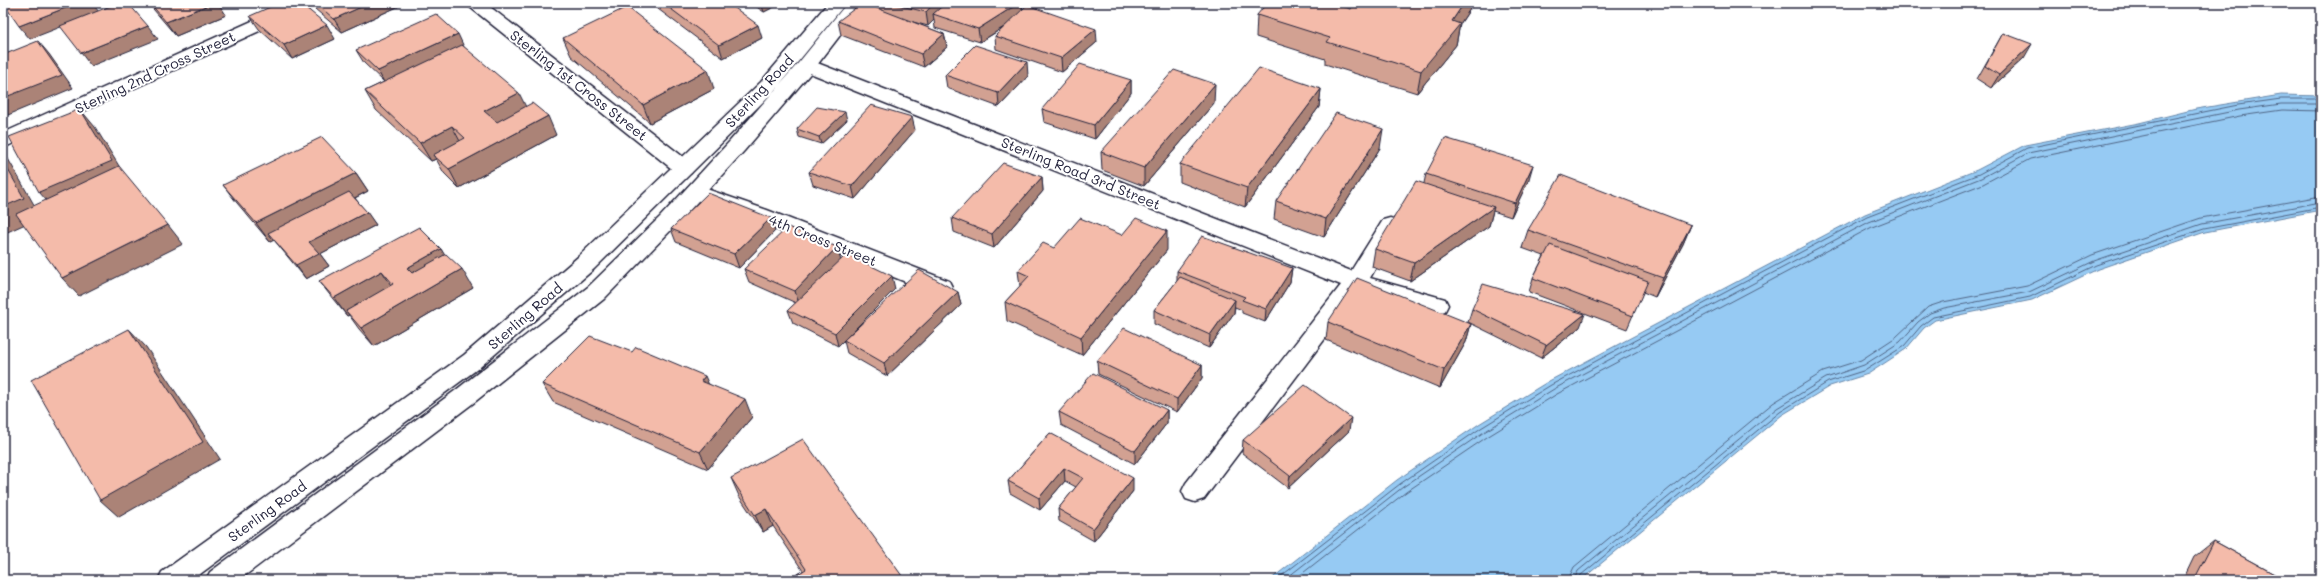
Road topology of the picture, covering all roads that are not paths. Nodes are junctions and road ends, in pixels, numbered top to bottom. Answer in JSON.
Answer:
{"nodes":[{"id":1,"x":306,"y":3,"type":"edge"},
{"id":2,"x":474,"y":3,"type":"edge"},
{"id":3,"x":836,"y":3,"type":"edge"},
{"id":4,"x":856,"y":3,"type":"edge"},
{"id":5,"x":807,"y":65,"type":"junction"},
{"id":6,"x":3,"y":141,"type":"edge"},
{"id":7,"x":684,"y":168,"type":"junction"},
{"id":8,"x":695,"y":192,"type":"junction"},
{"id":9,"x":1401,"y":207,"type":"edge"},
{"id":10,"x":1356,"y":282,"type":"junction"},
{"id":11,"x":951,"y":291,"type":"edge"},
{"id":12,"x":1437,"y":305,"type":"dead end"},
{"id":13,"x":1194,"y":491,"type":"dead end"},
{"id":14,"x":172,"y":580,"type":"edge"},
{"id":15,"x":220,"y":580,"type":"edge"}],
"edges":[{"from":1,"to":6,"type":"street","name":"Sterling 2nd Cross Street"},
{"from":2,"to":7,"type":"street","name":"Sterling 1st Cross Street"},
{"from":3,"to":7,"type":"street","name":"Sterling Road"},
{"from":4,"to":5,"type":"street","name":"Sterling Road"},
{"from":5,"to":8,"type":"street","name":"Sterling Road"},
{"from":5,"to":10,"type":"street","name":"Sterling Road 3rd Street"},
{"from":7,"to":14,"type":"street","name":"Sterling Road"},
{"from":8,"to":11,"type":"street","name":"4th Cross Street"},
{"from":8,"to":15,"type":"street","name":"Sterling Road"},
{"from":9,"to":10,"type":"street"},
{"from":10,"to":12,"type":"street","name":"Sterling Road 3rd Street"},
{"from":10,"to":13,"type":"street"}]}
